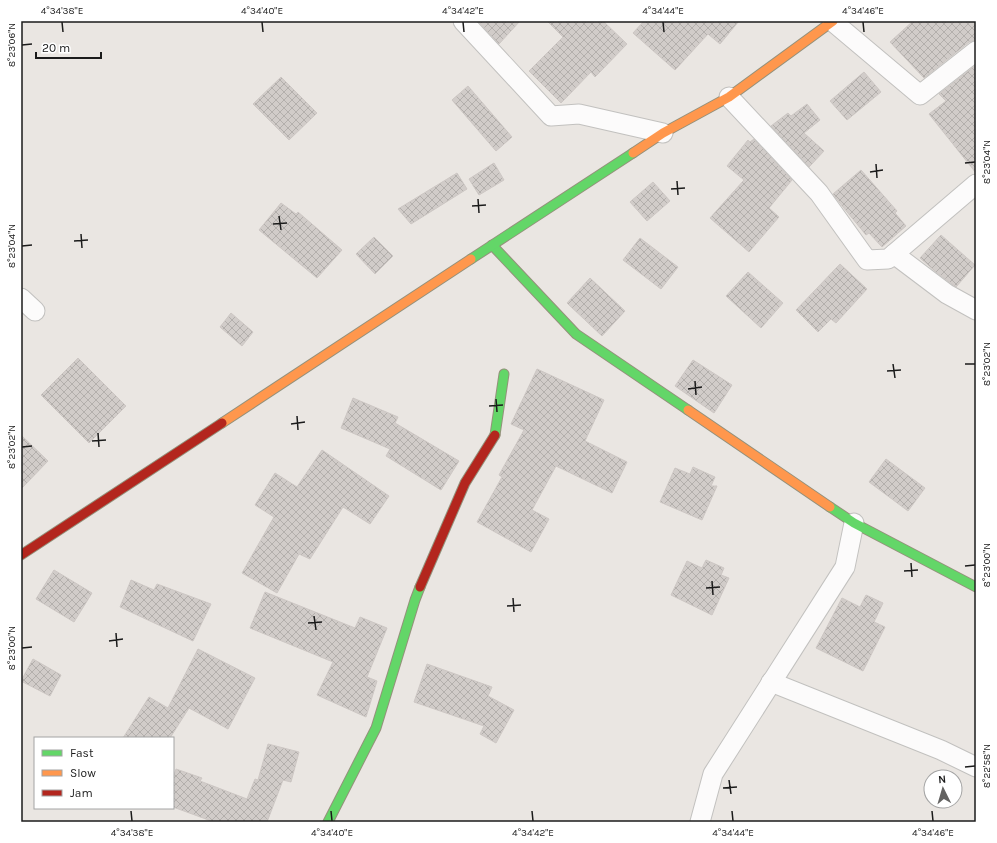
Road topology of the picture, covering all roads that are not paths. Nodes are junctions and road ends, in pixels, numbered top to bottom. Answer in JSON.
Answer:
{"nodes":[{"id":1,"x":463,"y":21,"type":"edge"},
{"id":2,"x":832,"y":21,"type":"edge"},
{"id":3,"x":976,"y":51,"type":"edge"},
{"id":4,"x":729,"y":97,"type":"junction"},
{"id":5,"x":663,"y":133,"type":"junction"},
{"id":6,"x":976,"y":184,"type":"edge"},
{"id":7,"x":492,"y":246,"type":"junction"},
{"id":8,"x":894,"y":254,"type":"junction"},
{"id":9,"x":21,"y":298,"type":"edge"},
{"id":10,"x":976,"y":310,"type":"edge"},
{"id":11,"x":35,"y":311,"type":"dead end"},
{"id":12,"x":504,"y":374,"type":"dead end"},
{"id":13,"x":854,"y":523,"type":"junction"},
{"id":14,"x":21,"y":555,"type":"edge"},
{"id":15,"x":976,"y":587,"type":"edge"},
{"id":16,"x":771,"y":682,"type":"junction"},
{"id":17,"x":976,"y":767,"type":"edge"},
{"id":18,"x":328,"y":822,"type":"edge"},
{"id":19,"x":700,"y":822,"type":"edge"}],
"edges":[{"from":1,"to":5,"type":"street"},
{"from":2,"to":3,"type":"street"},
{"from":2,"to":4,"type":"street"},
{"from":4,"to":5,"type":"street"},
{"from":4,"to":8,"type":"street"},
{"from":5,"to":7,"type":"street"},
{"from":6,"to":8,"type":"street"},
{"from":7,"to":13,"type":"street"},
{"from":7,"to":14,"type":"street"},
{"from":8,"to":10,"type":"street"},
{"from":9,"to":11,"type":"street"},
{"from":12,"to":18,"type":"street"},
{"from":13,"to":15,"type":"street"},
{"from":13,"to":16,"type":"street"},
{"from":16,"to":17,"type":"street"},
{"from":16,"to":19,"type":"street"}]}
